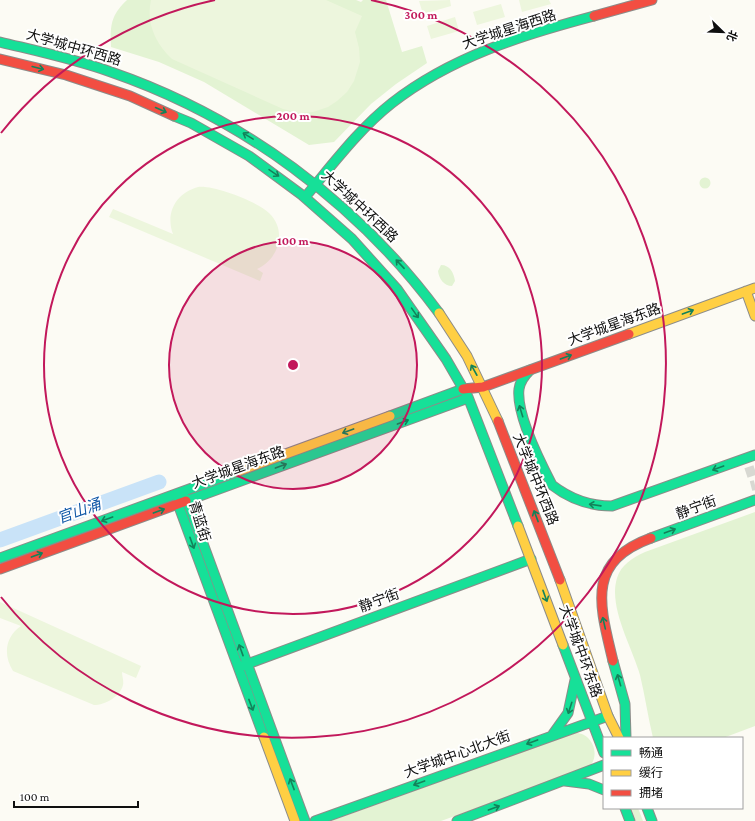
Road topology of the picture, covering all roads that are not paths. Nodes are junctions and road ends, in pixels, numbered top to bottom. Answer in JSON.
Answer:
{"nodes":[{"id":1,"x":652,"y":0,"type":"edge"},
{"id":2,"x":0,"y":42,"type":"edge"},
{"id":3,"x":0,"y":59,"type":"edge"},
{"id":4,"x":267,"y":147,"type":"junction"},
{"id":5,"x":258,"y":162,"type":"junction"},
{"id":6,"x":317,"y":183,"type":"junction"},
{"id":7,"x":306,"y":196,"type":"junction"},
{"id":8,"x":755,"y":288,"type":"edge"},
{"id":9,"x":746,"y":291,"type":"junction"},
{"id":10,"x":755,"y":316,"type":"edge"},
{"id":11,"x":530,"y":370,"type":"junction"},
{"id":12,"x":483,"y":387,"type":"junction"},
{"id":13,"x":463,"y":389,"type":"junction"},
{"id":14,"x":468,"y":398,"type":"junction"},
{"id":15,"x":755,"y":455,"type":"edge"},
{"id":16,"x":179,"y":493,"type":"junction"},
{"id":17,"x":187,"y":500,"type":"junction"},
{"id":18,"x":755,"y":500,"type":"edge"},
{"id":19,"x":178,"y":504,"type":"junction"},
{"id":20,"x":550,"y":552,"type":"joint"},
{"id":21,"x":0,"y":558,"type":"edge"},
{"id":22,"x":531,"y":559,"type":"junction"},
{"id":23,"x":0,"y":569,"type":"edge"},
{"id":24,"x":246,"y":664,"type":"junction"},
{"id":25,"x":237,"y":668,"type":"junction"},
{"id":26,"x":576,"y":678,"type":"junction"},
{"id":27,"x":608,"y":716,"type":"junction"},
{"id":28,"x":592,"y":722,"type":"junction"},
{"id":29,"x":553,"y":734,"type":"junction"},
{"id":30,"x":618,"y":737,"type":"edge"},
{"id":31,"x":626,"y":737,"type":"edge"},
{"id":32,"x":603,"y":750,"type":"edge"},
{"id":33,"x":603,"y":765,"type":"edge"},
{"id":34,"x":565,"y":781,"type":"junction"},
{"id":35,"x":603,"y":790,"type":"edge"},
{"id":36,"x":624,"y":809,"type":"edge"},
{"id":37,"x":647,"y":809,"type":"edge"},
{"id":38,"x":294,"y":821,"type":"edge"},
{"id":39,"x":305,"y":821,"type":"edge"},
{"id":40,"x":315,"y":821,"type":"edge"},
{"id":41,"x":457,"y":821,"type":"edge"},
{"id":42,"x":630,"y":821,"type":"edge"},
{"id":43,"x":652,"y":821,"type":"edge"}],
"edges":[{"from":1,"to":6,"type":"main road","name":"大学城星海西路"},
{"from":4,"to":2,"type":"main road","name":"大学城中环西路","one_way":true},
{"from":3,"to":5,"type":"main road","name":"大学城中环西路","one_way":true},
{"from":4,"to":5,"type":"main road"},
{"from":4,"to":6,"type":"main road","name":"大学城中环西路"},
{"from":5,"to":7,"type":"main road","name":"大学城中环西路","one_way":true},
{"from":6,"to":7,"type":"main road","name":"大学城星海西路"},
{"from":12,"to":6,"type":"main road","name":"大学城中环西路","one_way":true},
{"from":7,"to":13,"type":"main road","name":"大学城中环西路","one_way":true},
{"from":8,"to":9,"type":"main road","name":"大学城星海东路"},
{"from":9,"to":10,"type":"main road"},
{"from":11,"to":9,"type":"main road","name":"大学城星海东路","one_way":true},
{"from":11,"to":12,"type":"main road","name":"大学城星海东路"},
{"from":15,"to":11,"type":"main road","name":"静宁街","one_way":true},
{"from":12,"to":13,"type":"main road","name":"大学城星海东路"},
{"from":12,"to":14,"type":"main road","name":"大学城星海东路"},
{"from":20,"to":12,"type":"main road","name":"大学城中环西路","one_way":true},
{"from":13,"to":14,"type":"main road","name":"大学城中环西路"},
{"from":13,"to":16,"type":"main road","name":"大学城星海东路","one_way":true},
{"from":17,"to":14,"type":"main road","name":"大学城星海东路","one_way":true},
{"from":14,"to":22,"type":"main road","name":"大学城中环西路"},
{"from":16,"to":17,"type":"main road","name":"青蓝街"},
{"from":16,"to":19,"type":"main road","name":"青蓝街"},
{"from":16,"to":21,"type":"main road","name":"大学城星海东路","one_way":true},
{"from":17,"to":19,"type":"main road","name":"大学城星海东路"},
{"from":24,"to":17,"type":"main road","name":"青蓝街","one_way":true},
{"from":31,"to":18,"type":"main road","name":"静宁街","one_way":true},
{"from":23,"to":19,"type":"main road","name":"大学城星海东路","one_way":true},
{"from":19,"to":25,"type":"main road","name":"青蓝街","one_way":true},
{"from":20,"to":27,"type":"main road","name":"大学城中环东路"},
{"from":22,"to":24,"type":"main road","name":"静宁街"},
{"from":22,"to":26,"type":"main road","name":"大学城中环东路","one_way":true},
{"from":24,"to":25,"type":"main road","name":"静宁街"},
{"from":39,"to":24,"type":"main road","name":"青蓝街","one_way":true},
{"from":25,"to":38,"type":"main road","name":"青蓝街","one_way":true},
{"from":26,"to":28,"type":"main road","name":"大学城中环东路"},
{"from":26,"to":29,"type":"main road","one_way":true},
{"from":27,"to":28,"type":"main road","name":"大学城中心北大街"},
{"from":27,"to":30,"type":"main road","name":"大学城中环东路"},
{"from":28,"to":29,"type":"main road","name":"大学城中心北大街"},
{"from":28,"to":32,"type":"main road","name":"大学城中环东路"},
{"from":29,"to":40,"type":"main road","name":"大学城中心北大街","one_way":true},
{"from":33,"to":34,"type":"main road"},
{"from":34,"to":35,"type":"main road"},
{"from":41,"to":34,"type":"main road","one_way":true},
{"from":36,"to":42,"type":"main road"},
{"from":37,"to":43,"type":"main road"}]}
